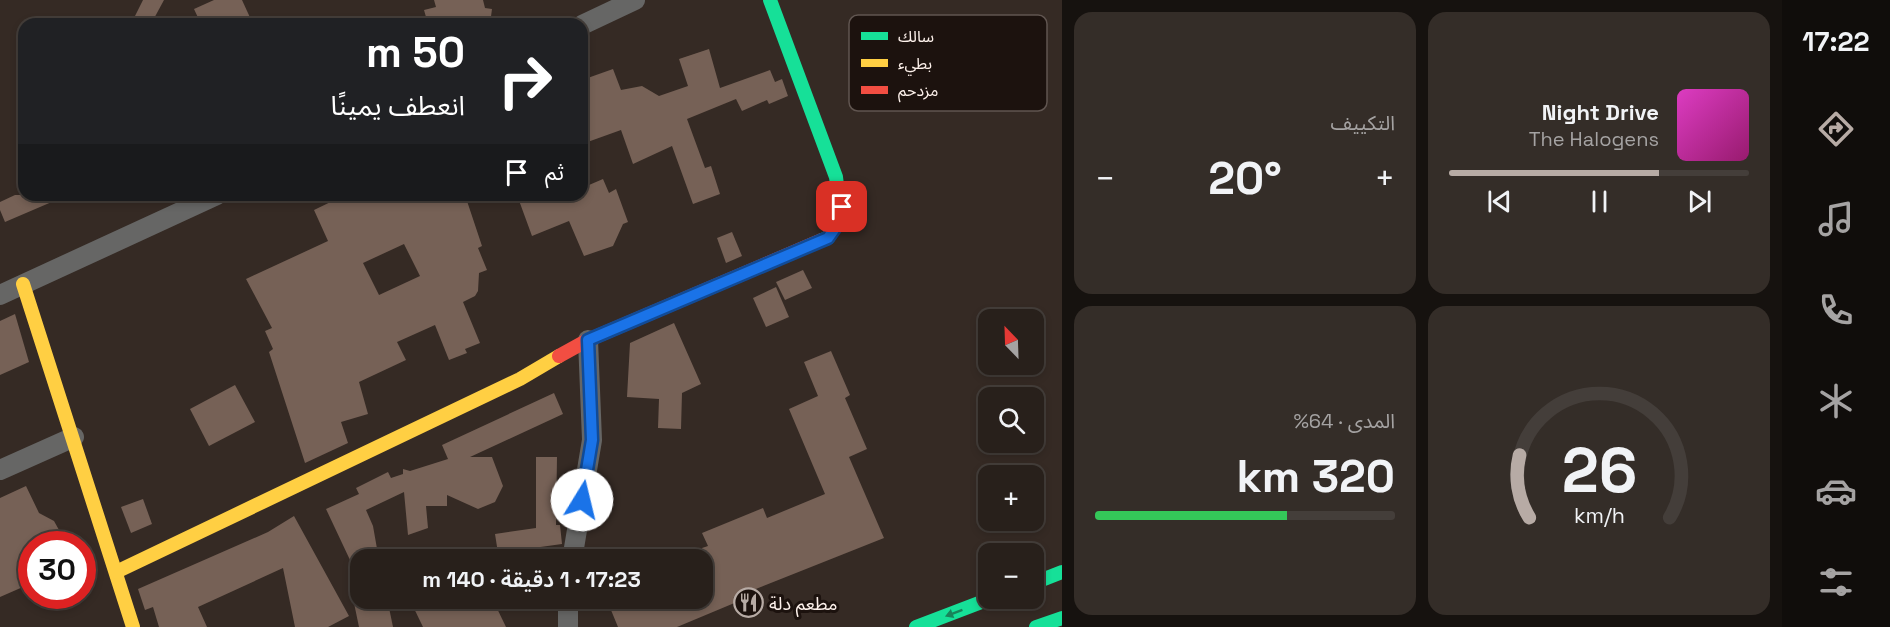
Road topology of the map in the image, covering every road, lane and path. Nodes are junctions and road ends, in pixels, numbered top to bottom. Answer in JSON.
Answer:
{"nodes":[{"id":1,"x":635,"y":0,"type":"edge"},
{"id":2,"x":770,"y":0,"type":"edge"},
{"id":3,"x":588,"y":22,"type":"edge"},
{"id":4,"x":203,"y":201,"type":"edge"},
{"id":5,"x":23,"y":284,"type":"junction"},
{"id":6,"x":0,"y":295,"type":"edge"},
{"id":7,"x":588,"y":340,"type":"junction"},
{"id":8,"x":74,"y":437,"type":"junction"},
{"id":9,"x":0,"y":470,"type":"edge"},
{"id":10,"x":574,"y":549,"type":"edge"},
{"id":11,"x":116,"y":572,"type":"junction"},
{"id":12,"x":1062,"y":572,"type":"edge"},
{"id":13,"x":1044,"y":579,"type":"edge"},
{"id":14,"x":978,"y":603,"type":"edge"},
{"id":15,"x":568,"y":609,"type":"edge"},
{"id":16,"x":1062,"y":618,"type":"edge"},
{"id":17,"x":133,"y":627,"type":"edge"},
{"id":18,"x":568,"y":627,"type":"edge"},
{"id":19,"x":916,"y":627,"type":"edge"},
{"id":20,"x":1036,"y":627,"type":"edge"}],
"edges":[{"from":1,"to":3,"type":"street"},
{"from":2,"to":7,"type":"street"},
{"from":4,"to":5,"type":"street"},
{"from":5,"to":6,"type":"street"},
{"from":5,"to":8,"type":"street"},
{"from":7,"to":10,"type":"street"},
{"from":7,"to":11,"type":"street"},
{"from":8,"to":9,"type":"street"},
{"from":8,"to":11,"type":"street"},
{"from":11,"to":17,"type":"street"},
{"from":12,"to":13,"type":"street"},
{"from":14,"to":19,"type":"street","one_way":true},
{"from":15,"to":18,"type":"street"},
{"from":16,"to":20,"type":"street"}]}
